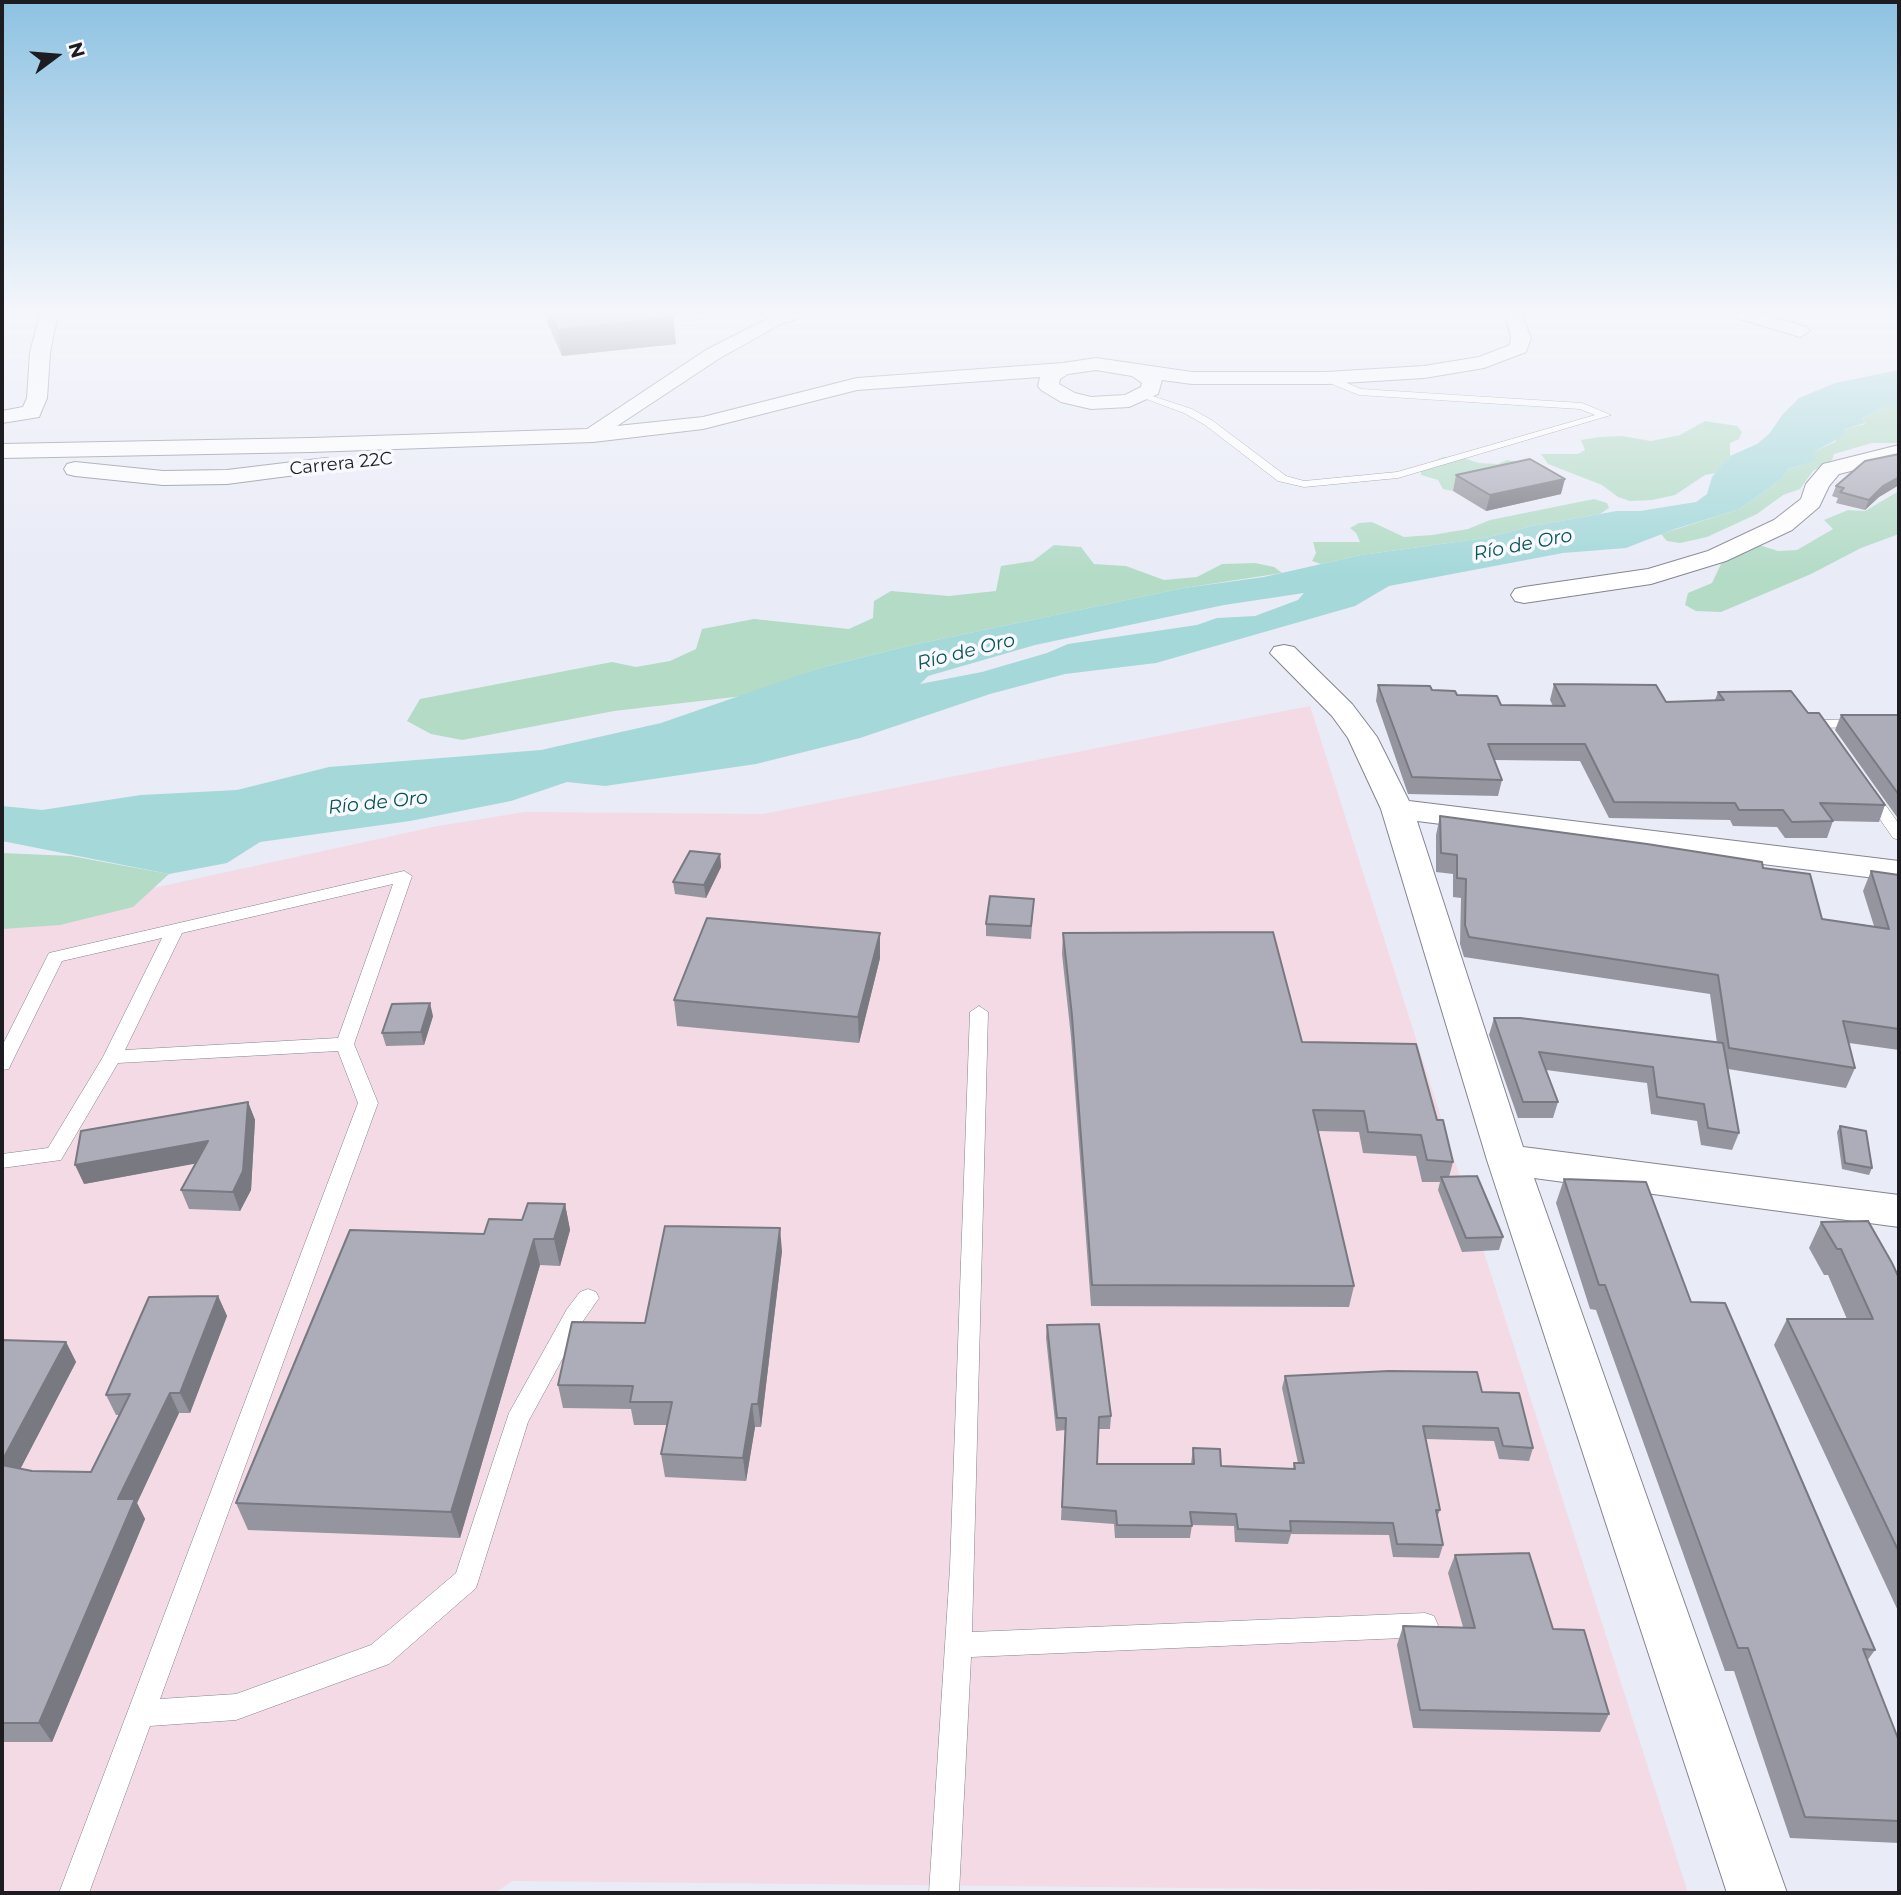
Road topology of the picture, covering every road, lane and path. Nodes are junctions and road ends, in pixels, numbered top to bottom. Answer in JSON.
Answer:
{"nodes":[{"id":1,"x":36,"y":401,"type":"edge"},
{"id":2,"x":641,"y":401,"type":"edge"},
{"id":3,"x":788,"y":401,"type":"edge"},
{"id":4,"x":845,"y":401,"type":"edge"},
{"id":5,"x":1088,"y":401,"type":"edge"},
{"id":6,"x":1119,"y":401,"type":"edge"},
{"id":7,"x":1166,"y":401,"type":"edge"},
{"id":8,"x":1509,"y":401,"type":"edge"},
{"id":9,"x":2,"y":417,"type":"edge"},
{"id":10,"x":593,"y":435,"type":"junction"},
{"id":11,"x":138,"y":449,"type":"junction"},
{"id":12,"x":2,"y":451,"type":"edge"},
{"id":13,"x":1899,"y":452,"type":"edge"},
{"id":14,"x":310,"y":456,"type":"junction"},
{"id":15,"x":2,"y":466,"type":"edge"},
{"id":16,"x":107,"y":472,"type":"junction"},
{"id":17,"x":1524,"y":595,"type":"dead end"},
{"id":18,"x":1284,"y":653,"type":"dead end"},
{"id":19,"x":1899,"y":722,"type":"edge"},
{"id":20,"x":1828,"y":735,"type":"edge"},
{"id":21,"x":1860,"y":779,"type":"edge"},
{"id":22,"x":1397,"y":808,"type":"junction"},
{"id":23,"x":1899,"y":835,"type":"edge"},
{"id":24,"x":1899,"y":871,"type":"edge"},
{"id":25,"x":175,"y":929,"type":"junction"},
{"id":26,"x":979,"y":1012,"type":"dead end"},
{"id":27,"x":345,"y":1044,"type":"junction"},
{"id":28,"x":112,"y":1057,"type":"junction"},
{"id":29,"x":2,"y":1064,"type":"edge"},
{"id":30,"x":1507,"y":1160,"type":"junction"},
{"id":31,"x":2,"y":1161,"type":"edge"},
{"id":32,"x":1899,"y":1211,"type":"edge"},
{"id":33,"x":588,"y":1298,"type":"dead end"},
{"id":34,"x":1425,"y":1625,"type":"edge"},
{"id":35,"x":959,"y":1644,"type":"junction"},
{"id":36,"x":141,"y":1713,"type":"junction"},
{"id":37,"x":74,"y":1893,"type":"edge"},
{"id":38,"x":944,"y":1893,"type":"edge"},
{"id":39,"x":1757,"y":1893,"type":"edge"}],
"edges":[{"from":1,"to":9,"type":"street"},
{"from":2,"to":10,"type":"street"},
{"from":3,"to":10,"type":"street","name":"Carrera 22C"},
{"from":4,"to":14,"type":"street","name":"Carrera 22C"},
{"from":5,"to":6,"type":"street","name":"Carrera 22C"},
{"from":7,"to":8,"type":"lane"},
{"from":10,"to":14,"type":"street","name":"Carrera 22C"},
{"from":11,"to":12,"type":"street","name":"Carrera 22C"},
{"from":11,"to":14,"type":"street","name":"Carrera 22C"},
{"from":11,"to":16,"type":"street"},
{"from":13,"to":17,"type":"street"},
{"from":14,"to":16,"type":"street","name":"Carrera 22C"},
{"from":15,"to":16,"type":"street","name":"Carrera 22C"},
{"from":18,"to":22,"type":"street"},
{"from":19,"to":20,"type":"lane"},
{"from":21,"to":23,"type":"lane"},
{"from":22,"to":24,"type":"street"},
{"from":22,"to":30,"type":"street"},
{"from":25,"to":27,"type":"lane"},
{"from":25,"to":28,"type":"lane"},
{"from":25,"to":29,"type":"lane"},
{"from":26,"to":35,"type":"lane"},
{"from":27,"to":28,"type":"lane"},
{"from":27,"to":36,"type":"lane"},
{"from":28,"to":31,"type":"lane"},
{"from":30,"to":32,"type":"street"},
{"from":30,"to":39,"type":"street"},
{"from":33,"to":36,"type":"lane"},
{"from":34,"to":35,"type":"lane"},
{"from":35,"to":38,"type":"lane"},
{"from":36,"to":37,"type":"lane"}]}
